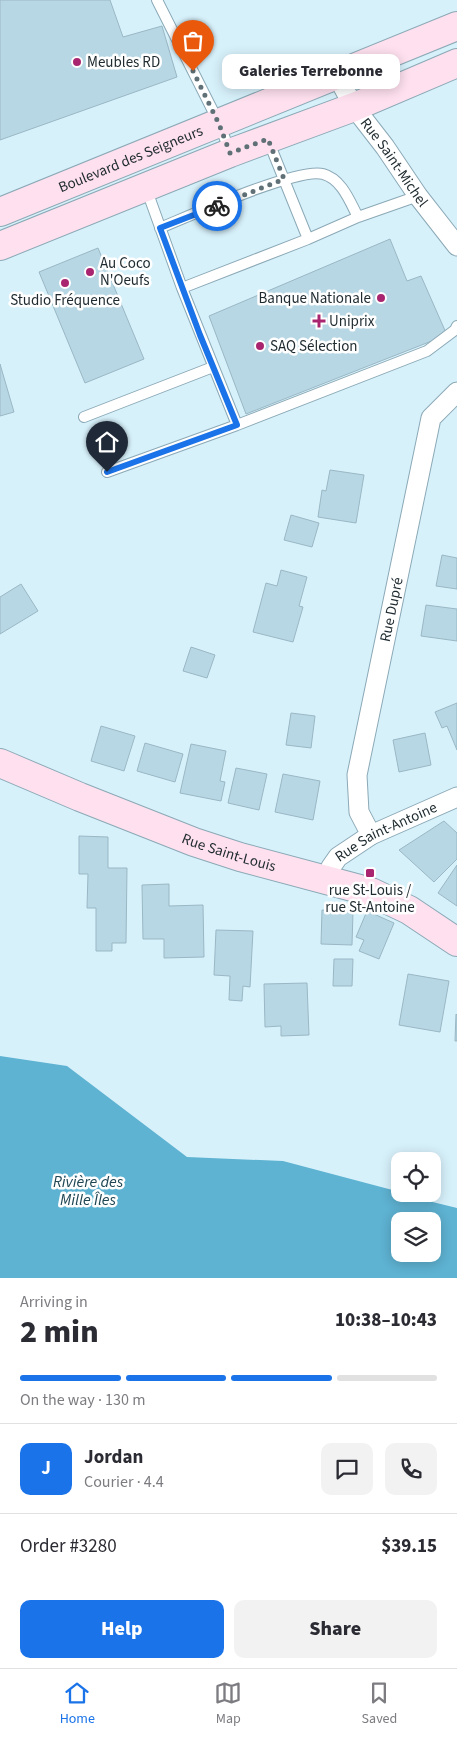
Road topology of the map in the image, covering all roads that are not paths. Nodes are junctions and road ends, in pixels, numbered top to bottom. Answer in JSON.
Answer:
{"nodes":[{"id":1,"x":157,"y":0,"type":"edge"},
{"id":2,"x":457,"y":26,"type":"edge"},
{"id":3,"x":457,"y":63,"type":"edge"},
{"id":4,"x":336,"y":74,"type":"junction"},
{"id":5,"x":354,"y":107,"type":"junction"},
{"id":6,"x":219,"y":124,"type":"junction"},
{"id":7,"x":268,"y":139,"type":"junction"},
{"id":8,"x":230,"y":153,"type":"junction"},
{"id":9,"x":284,"y":179,"type":"junction"},
{"id":10,"x":146,"y":187,"type":"junction"},
{"id":11,"x":418,"y":196,"type":"junction"},
{"id":12,"x":0,"y":212,"type":"edge"},
{"id":13,"x":358,"y":217,"type":"junction"},
{"id":14,"x":160,"y":228,"type":"junction"},
{"id":15,"x":308,"y":239,"type":"junction"},
{"id":16,"x":0,"y":246,"type":"edge"},
{"id":17,"x":457,"y":246,"type":"edge"},
{"id":18,"x":182,"y":288,"type":"junction"},
{"id":19,"x":457,"y":326,"type":"edge"},
{"id":20,"x":213,"y":367,"type":"junction"},
{"id":21,"x":457,"y":392,"type":"edge"},
{"id":22,"x":84,"y":417,"type":"dead end"},
{"id":23,"x":237,"y":425,"type":"junction"},
{"id":24,"x":107,"y":472,"type":"dead end"},
{"id":25,"x":0,"y":763,"type":"edge"},
{"id":26,"x":457,"y":798,"type":"edge"},
{"id":27,"x":371,"y":835,"type":"junction"},
{"id":28,"x":328,"y":880,"type":"junction"},
{"id":29,"x":457,"y":942,"type":"edge"}],
"edges":[{"from":1,"to":6,"type":"lane"},
{"from":2,"to":4,"type":"main road","name":"Boulevard des Seigneurs"},
{"from":3,"to":5,"type":"main road"},
{"from":4,"to":5,"type":"street","name":"Rue Saint-Michel"},
{"from":4,"to":6,"type":"main road","name":"Boulevard des Seigneurs"},
{"from":5,"to":7,"type":"main road"},
{"from":5,"to":11,"type":"street","name":"Rue Saint-Michel"},
{"from":6,"to":8,"type":"lane"},
{"from":6,"to":12,"type":"main road","name":"Boulevard des Seigneurs"},
{"from":7,"to":8,"type":"main road"},
{"from":7,"to":9,"type":"lane"},
{"from":8,"to":10,"type":"main road"},
{"from":9,"to":13,"type":"lane"},
{"from":9,"to":14,"type":"lane"},
{"from":9,"to":15,"type":"lane"},
{"from":10,"to":14,"type":"lane"},
{"from":10,"to":16,"type":"main road"},
{"from":11,"to":13,"type":"lane"},
{"from":11,"to":17,"type":"street","name":"Rue Saint-Michel"},
{"from":13,"to":15,"type":"lane"},
{"from":14,"to":18,"type":"lane"},
{"from":15,"to":18,"type":"lane"},
{"from":18,"to":20,"type":"lane"},
{"from":19,"to":23,"type":"lane"},
{"from":20,"to":22,"type":"lane"},
{"from":20,"to":23,"type":"lane"},
{"from":21,"to":27,"type":"street","name":"Rue Dupré"},
{"from":23,"to":24,"type":"lane"},
{"from":25,"to":28,"type":"main road","name":"Rue Saint-Louis"},
{"from":26,"to":27,"type":"street","name":"Rue Saint-Antoine"},
{"from":27,"to":28,"type":"street","name":"Rue Saint-Antoine"},
{"from":28,"to":29,"type":"main road","name":"Rue Saint-Louis"}]}
